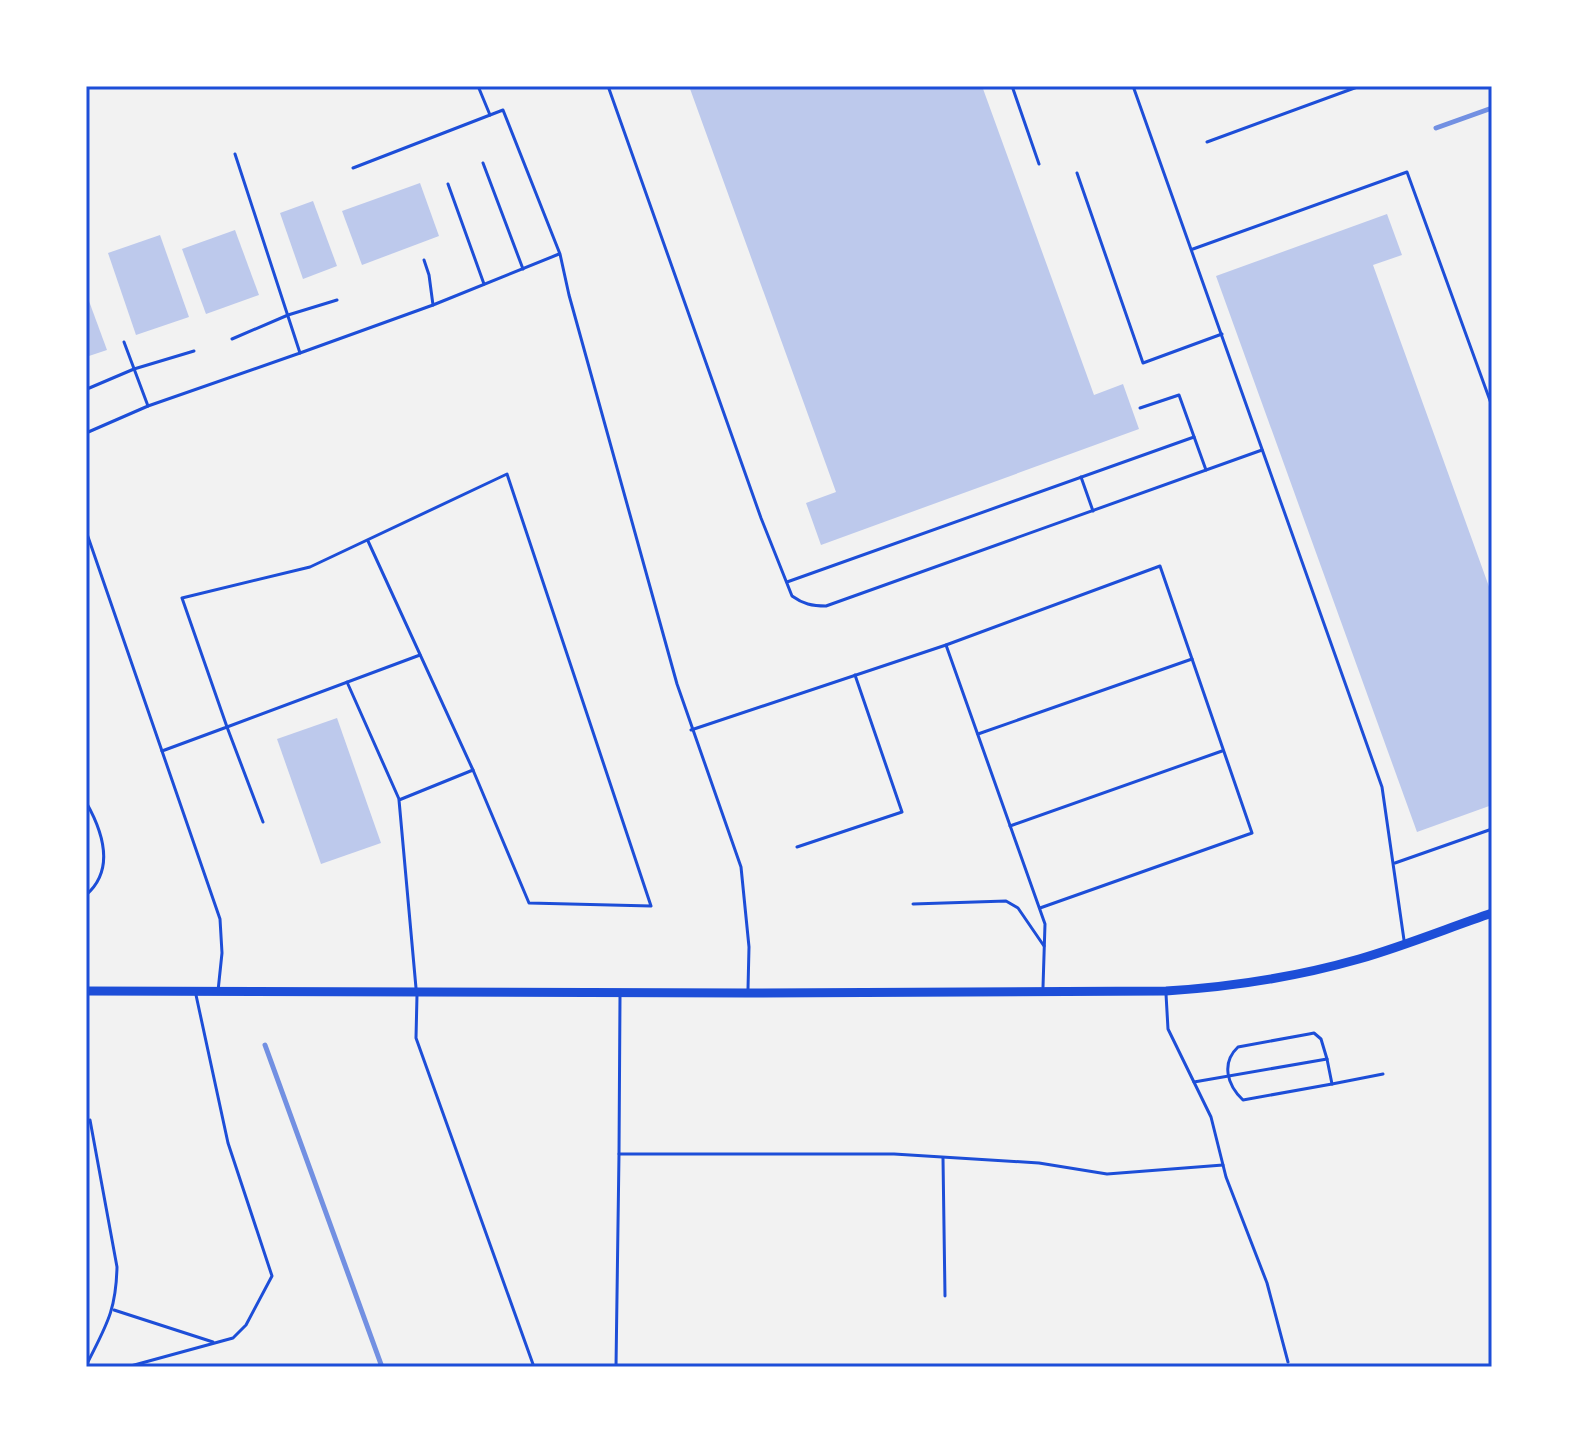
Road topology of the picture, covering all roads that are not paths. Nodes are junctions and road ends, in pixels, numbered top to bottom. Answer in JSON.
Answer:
{"nodes":[{"id":1,"x":478,"y":86,"type":"edge"},
{"id":2,"x":608,"y":86,"type":"edge"},
{"id":3,"x":1012,"y":86,"type":"edge"},
{"id":4,"x":1133,"y":86,"type":"edge"},
{"id":5,"x":1360,"y":86,"type":"edge"},
{"id":6,"x":490,"y":115,"type":"junction"},
{"id":7,"x":1207,"y":142,"type":"dead end"},
{"id":8,"x":235,"y":154,"type":"dead end"},
{"id":9,"x":483,"y":163,"type":"dead end"},
{"id":10,"x":1039,"y":164,"type":"dead end"},
{"id":11,"x":353,"y":168,"type":"dead end"},
{"id":12,"x":1077,"y":173,"type":"dead end"},
{"id":13,"x":448,"y":184,"type":"dead end"},
{"id":14,"x":1193,"y":249,"type":"junction"},
{"id":15,"x":560,"y":254,"type":"junction"},
{"id":16,"x":424,"y":260,"type":"dead end"},
{"id":17,"x":523,"y":269,"type":"junction"},
{"id":18,"x":484,"y":284,"type":"junction"},
{"id":19,"x":337,"y":300,"type":"dead end"},
{"id":20,"x":433,"y":305,"type":"junction"},
{"id":21,"x":288,"y":315,"type":"junction"},
{"id":22,"x":1222,"y":334,"type":"junction"},
{"id":23,"x":232,"y":339,"type":"dead end"},
{"id":24,"x":124,"y":342,"type":"dead end"},
{"id":25,"x":194,"y":351,"type":"dead end"},
{"id":26,"x":300,"y":353,"type":"junction"},
{"id":27,"x":134,"y":369,"type":"junction"},
{"id":28,"x":87,"y":389,"type":"edge"},
{"id":29,"x":148,"y":406,"type":"junction"},
{"id":30,"x":1492,"y":406,"type":"edge"},
{"id":31,"x":1140,"y":408,"type":"dead end"},
{"id":32,"x":86,"y":433,"type":"edge"},
{"id":33,"x":1194,"y":437,"type":"junction"},
{"id":34,"x":1262,"y":450,"type":"junction"},
{"id":35,"x":1206,"y":470,"type":"junction"},
{"id":36,"x":1081,"y":477,"type":"junction"},
{"id":37,"x":1093,"y":511,"type":"junction"},
{"id":38,"x":86,"y":533,"type":"edge"},
{"id":39,"x":368,"y":540,"type":"junction"},
{"id":40,"x":786,"y":582,"type":"junction"},
{"id":41,"x":946,"y":645,"type":"junction"},
{"id":42,"x":420,"y":655,"type":"junction"},
{"id":43,"x":1192,"y":659,"type":"junction"},
{"id":44,"x":855,"y":675,"type":"junction"},
{"id":45,"x":347,"y":682,"type":"junction"},
{"id":46,"x":227,"y":727,"type":"junction"},
{"id":47,"x":691,"y":730,"type":"junction"},
{"id":48,"x":978,"y":734,"type":"junction"},
{"id":49,"x":1223,"y":750,"type":"junction"},
{"id":50,"x":162,"y":751,"type":"junction"},
{"id":51,"x":473,"y":770,"type":"junction"},
{"id":52,"x":399,"y":800,"type":"junction"},
{"id":53,"x":86,"y":802,"type":"edge"},
{"id":54,"x":263,"y":822,"type":"dead end"},
{"id":55,"x":1010,"y":826,"type":"junction"},
{"id":56,"x":1492,"y":829,"type":"edge"},
{"id":57,"x":797,"y":847,"type":"dead end"},
{"id":58,"x":1395,"y":863,"type":"junction"},
{"id":59,"x":86,"y":895,"type":"edge"},
{"id":60,"x":913,"y":904,"type":"dead end"},
{"id":61,"x":1040,"y":908,"type":"junction"},
{"id":62,"x":1492,"y":913,"type":"edge"},
{"id":63,"x":1404,"y":944,"type":"junction"},
{"id":64,"x":1044,"y":946,"type":"junction"},
{"id":65,"x":86,"y":991,"type":"edge"},
{"id":66,"x":195,"y":991,"type":"junction"},
{"id":67,"x":218,"y":991,"type":"junction"},
{"id":68,"x":1043,"y":991,"type":"junction"},
{"id":69,"x":1166,"y":991,"type":"junction"},
{"id":70,"x":620,"y":992,"type":"junction"},
{"id":71,"x":417,"y":993,"type":"junction"},
{"id":72,"x":748,"y":993,"type":"junction"},
{"id":73,"x":1327,"y":1059,"type":"junction"},
{"id":74,"x":1383,"y":1074,"type":"dead end"},
{"id":75,"x":1227,"y":1076,"type":"junction"},
{"id":76,"x":1194,"y":1082,"type":"junction"},
{"id":77,"x":1332,"y":1084,"type":"junction"},
{"id":78,"x":90,"y":1120,"type":"dead end"},
{"id":79,"x":619,"y":1154,"type":"junction"},
{"id":80,"x":943,"y":1158,"type":"junction"},
{"id":81,"x":1223,"y":1165,"type":"junction"},
{"id":82,"x":945,"y":1296,"type":"dead end"},
{"id":83,"x":114,"y":1310,"type":"junction"},
{"id":84,"x":215,"y":1343,"type":"junction"},
{"id":85,"x":1288,"y":1362,"type":"dead end"},
{"id":86,"x":86,"y":1366,"type":"edge"},
{"id":87,"x":127,"y":1367,"type":"edge"},
{"id":88,"x":534,"y":1367,"type":"edge"},
{"id":89,"x":616,"y":1367,"type":"edge"}],
"edges":[{"from":1,"to":6,"type":"lane"},
{"from":2,"to":40,"type":"lane"},
{"from":3,"to":10,"type":"lane"},
{"from":4,"to":14,"type":"lane"},
{"from":5,"to":7,"type":"lane"},
{"from":6,"to":11,"type":"lane"},
{"from":6,"to":15,"type":"lane"},
{"from":8,"to":21,"type":"lane"},
{"from":9,"to":17,"type":"lane"},
{"from":12,"to":22,"type":"lane"},
{"from":13,"to":18,"type":"lane"},
{"from":14,"to":22,"type":"lane"},
{"from":14,"to":30,"type":"lane"},
{"from":15,"to":17,"type":"lane"},
{"from":15,"to":47,"type":"lane"},
{"from":16,"to":20,"type":"lane"},
{"from":17,"to":18,"type":"lane"},
{"from":18,"to":20,"type":"lane"},
{"from":19,"to":21,"type":"lane"},
{"from":20,"to":26,"type":"lane"},
{"from":21,"to":23,"type":"lane"},
{"from":21,"to":26,"type":"lane"},
{"from":22,"to":34,"type":"lane"},
{"from":24,"to":27,"type":"lane"},
{"from":25,"to":27,"type":"lane"},
{"from":26,"to":29,"type":"lane"},
{"from":27,"to":28,"type":"lane"},
{"from":27,"to":29,"type":"lane"},
{"from":29,"to":32,"type":"lane"},
{"from":31,"to":33,"type":"lane"},
{"from":33,"to":35,"type":"lane"},
{"from":33,"to":36,"type":"lane"},
{"from":34,"to":35,"type":"lane"},
{"from":34,"to":58,"type":"lane"},
{"from":35,"to":37,"type":"lane"},
{"from":36,"to":37,"type":"lane"},
{"from":36,"to":40,"type":"lane"},
{"from":37,"to":40,"type":"lane"},
{"from":38,"to":50,"type":"lane"},
{"from":39,"to":42,"type":"lane"},
{"from":39,"to":46,"type":"lane"},
{"from":39,"to":51,"type":"lane"},
{"from":41,"to":43,"type":"lane"},
{"from":41,"to":44,"type":"lane"},
{"from":41,"to":48,"type":"lane"},
{"from":42,"to":45,"type":"lane"},
{"from":42,"to":51,"type":"lane"},
{"from":43,"to":48,"type":"lane"},
{"from":43,"to":49,"type":"lane"},
{"from":44,"to":47,"type":"lane"},
{"from":44,"to":57,"type":"lane"},
{"from":45,"to":46,"type":"lane"},
{"from":45,"to":52,"type":"lane"},
{"from":46,"to":50,"type":"lane"},
{"from":46,"to":54,"type":"lane"},
{"from":47,"to":72,"type":"lane"},
{"from":48,"to":55,"type":"lane"},
{"from":49,"to":55,"type":"lane"},
{"from":49,"to":61,"type":"lane"},
{"from":50,"to":67,"type":"lane"},
{"from":51,"to":52,"type":"lane"},
{"from":52,"to":71,"type":"lane"},
{"from":53,"to":59,"type":"lane"},
{"from":55,"to":61,"type":"lane"},
{"from":56,"to":58,"type":"lane"},
{"from":58,"to":63,"type":"lane"},
{"from":60,"to":64,"type":"lane"},
{"from":61,"to":64,"type":"lane"},
{"from":62,"to":63,"type":"main road"},
{"from":63,"to":69,"type":"main road"},
{"from":64,"to":68,"type":"lane"},
{"from":65,"to":66,"type":"main road"},
{"from":66,"to":67,"type":"main road"},
{"from":66,"to":84,"type":"lane"},
{"from":67,"to":71,"type":"main road"},
{"from":68,"to":69,"type":"main road"},
{"from":68,"to":72,"type":"main road"},
{"from":69,"to":76,"type":"lane"},
{"from":70,"to":71,"type":"main road"},
{"from":70,"to":72,"type":"main road"},
{"from":70,"to":79,"type":"lane"},
{"from":71,"to":88,"type":"lane"},
{"from":73,"to":75,"type":"lane"},
{"from":73,"to":75,"type":"lane"},
{"from":73,"to":77,"type":"lane"},
{"from":74,"to":77,"type":"lane"},
{"from":75,"to":76,"type":"lane"},
{"from":75,"to":77,"type":"lane"},
{"from":76,"to":81,"type":"lane"},
{"from":78,"to":83,"type":"lane"},
{"from":79,"to":80,"type":"lane"},
{"from":79,"to":89,"type":"lane"},
{"from":80,"to":81,"type":"lane"},
{"from":80,"to":82,"type":"lane"},
{"from":81,"to":85,"type":"lane"},
{"from":83,"to":84,"type":"lane"},
{"from":83,"to":86,"type":"lane"},
{"from":84,"to":87,"type":"lane"}]}
